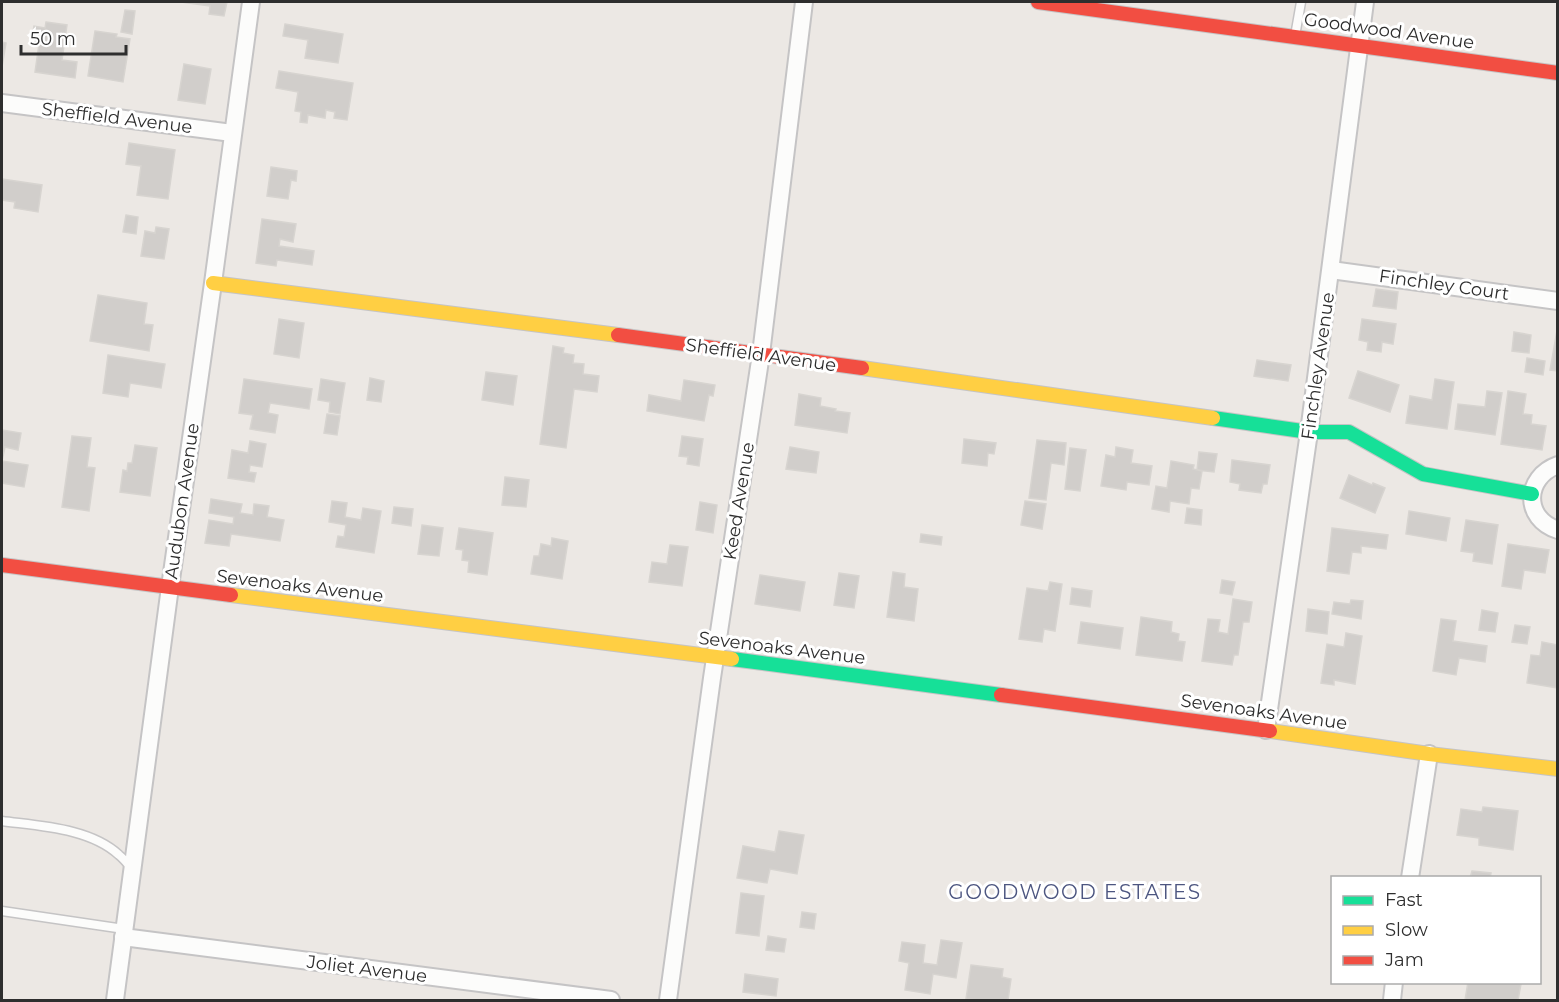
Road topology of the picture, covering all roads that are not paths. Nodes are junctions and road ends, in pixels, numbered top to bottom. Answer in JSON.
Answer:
{"nodes":[{"id":1,"x":251,"y":2,"type":"edge"},
{"id":2,"x":804,"y":2,"type":"edge"},
{"id":3,"x":1038,"y":2,"type":"edge"},
{"id":4,"x":1301,"y":2,"type":"edge"},
{"id":5,"x":1365,"y":2,"type":"edge"},
{"id":6,"x":1066,"y":3,"type":"edge"},
{"id":7,"x":1295,"y":36,"type":"junction"},
{"id":8,"x":1359,"y":45,"type":"junction"},
{"id":9,"x":1557,"y":73,"type":"edge"},
{"id":10,"x":2,"y":103,"type":"edge"},
{"id":11,"x":232,"y":133,"type":"junction"},
{"id":12,"x":1331,"y":270,"type":"junction"},
{"id":13,"x":213,"y":284,"type":"junction"},
{"id":14,"x":1557,"y":301,"type":"edge"},
{"id":15,"x":761,"y":354,"type":"junction"},
{"id":16,"x":1309,"y":432,"type":"junction"},
{"id":17,"x":1557,"y":465,"type":"edge"},
{"id":18,"x":1532,"y":494,"type":"junction"},
{"id":19,"x":1557,"y":530,"type":"edge"},
{"id":20,"x":2,"y":565,"type":"edge"},
{"id":21,"x":170,"y":587,"type":"junction"},
{"id":22,"x":715,"y":658,"type":"junction"},
{"id":23,"x":1266,"y":730,"type":"junction"},
{"id":24,"x":1429,"y":754,"type":"junction"},
{"id":25,"x":1557,"y":770,"type":"edge"},
{"id":26,"x":2,"y":821,"type":"edge"},
{"id":27,"x":132,"y":869,"type":"junction"},
{"id":28,"x":1410,"y":876,"type":"edge"},
{"id":29,"x":2,"y":911,"type":"edge"},
{"id":30,"x":124,"y":933,"type":"junction"},
{"id":31,"x":1394,"y":984,"type":"edge"},
{"id":32,"x":115,"y":1000,"type":"edge"},
{"id":33,"x":611,"y":1000,"type":"edge"},
{"id":34,"x":668,"y":1000,"type":"edge"},
{"id":35,"x":1392,"y":1000,"type":"edge"}],
"edges":[{"from":1,"to":11,"type":"street","name":"Audubon Avenue"},
{"from":2,"to":15,"type":"street","name":"Keed Avenue"},
{"from":3,"to":6,"type":"street","name":"Goodwood Avenue"},
{"from":4,"to":7,"type":"lane"},
{"from":5,"to":8,"type":"street","name":"Finchley Avenue"},
{"from":6,"to":7,"type":"street","name":"Goodwood Avenue"},
{"from":7,"to":8,"type":"street","name":"Goodwood Avenue"},
{"from":8,"to":9,"type":"street","name":"Goodwood Avenue"},
{"from":8,"to":12,"type":"street","name":"Finchley Avenue"},
{"from":10,"to":11,"type":"street","name":"Sheffield Avenue"},
{"from":11,"to":13,"type":"street","name":"Audubon Avenue"},
{"from":12,"to":14,"type":"street","name":"Finchley Court"},
{"from":12,"to":16,"type":"street","name":"Finchley Avenue"},
{"from":13,"to":15,"type":"street","name":"Sheffield Avenue"},
{"from":13,"to":21,"type":"street","name":"Audubon Avenue"},
{"from":15,"to":16,"type":"street","name":"Sheffield Avenue"},
{"from":15,"to":22,"type":"street","name":"Keed Avenue"},
{"from":16,"to":18,"type":"street","name":"Sheffield Avenue"},
{"from":16,"to":23,"type":"street","name":"Finchley Avenue"},
{"from":17,"to":18,"type":"street"},
{"from":18,"to":19,"type":"street"},
{"from":20,"to":21,"type":"street","name":"Sevenoaks Avenue"},
{"from":21,"to":22,"type":"street","name":"Sevenoaks Avenue"},
{"from":21,"to":27,"type":"street","name":"Audubon Avenue"},
{"from":22,"to":23,"type":"street","name":"Sevenoaks Avenue"},
{"from":22,"to":34,"type":"street","name":"Keed Avenue"},
{"from":23,"to":24,"type":"street","name":"Sevenoaks Avenue"},
{"from":24,"to":25,"type":"street","name":"Sevenoaks Avenue"},
{"from":24,"to":28,"type":"street"},
{"from":26,"to":27,"type":"lane"},
{"from":27,"to":30,"type":"street","name":"Audubon Avenue"},
{"from":29,"to":30,"type":"lane"},
{"from":30,"to":32,"type":"street","name":"Audubon Avenue"},
{"from":30,"to":33,"type":"street","name":"Joliet Avenue"},
{"from":31,"to":35,"type":"street"}]}
